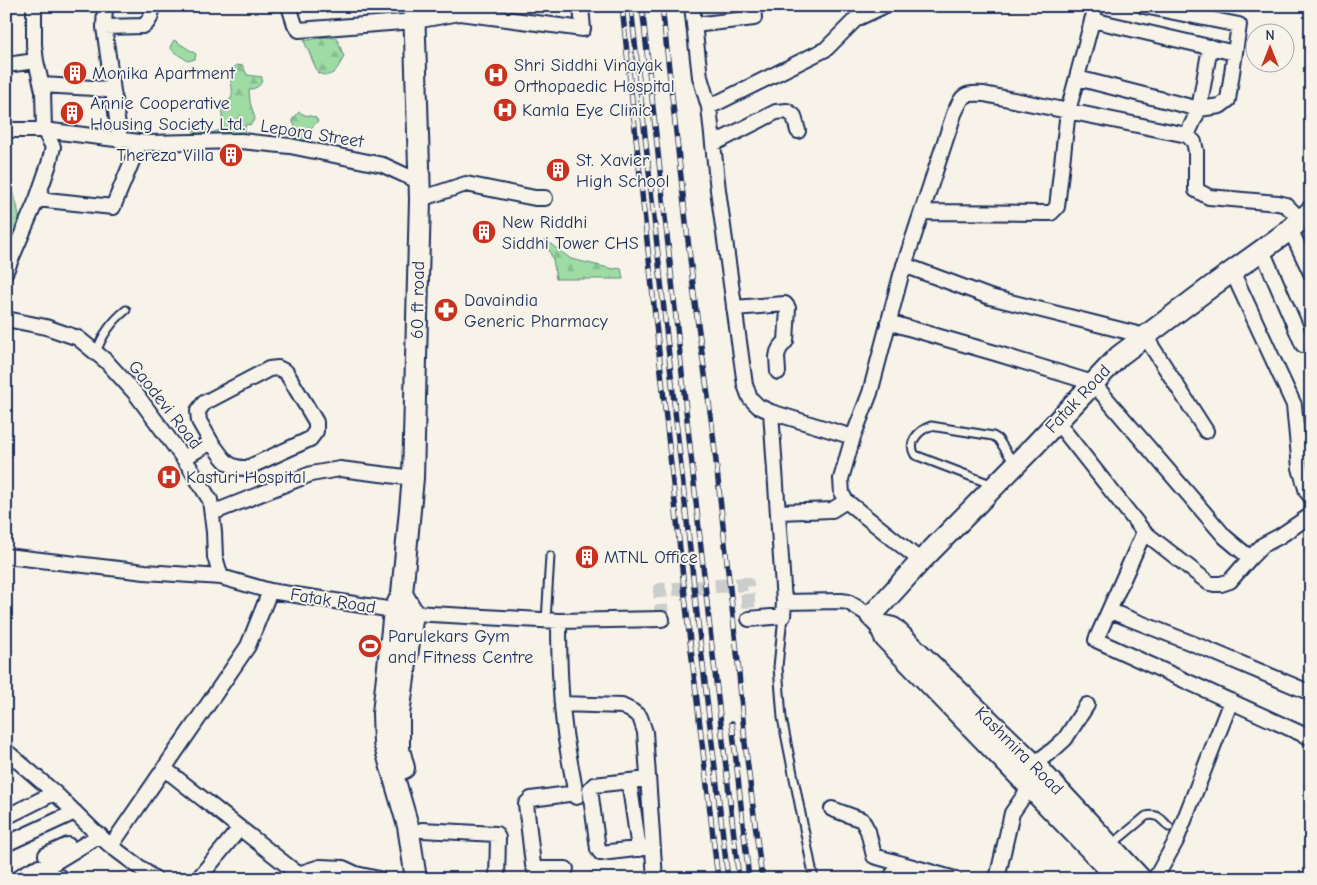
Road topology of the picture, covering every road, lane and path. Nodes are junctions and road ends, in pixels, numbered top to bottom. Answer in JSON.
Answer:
{"nodes":[{"id":1,"x":34,"y":6,"type":"edge"},
{"id":2,"x":105,"y":6,"type":"edge"},
{"id":3,"x":152,"y":6,"type":"edge"},
{"id":4,"x":288,"y":6,"type":"edge"},
{"id":5,"x":581,"y":6,"type":"edge"},
{"id":6,"x":692,"y":6,"type":"edge"},
{"id":7,"x":753,"y":6,"type":"edge"},
{"id":8,"x":884,"y":6,"type":"edge"},
{"id":9,"x":1096,"y":6,"type":"edge"},
{"id":10,"x":1144,"y":6,"type":"edge"},
{"id":11,"x":414,"y":14,"type":"edge"},
{"id":12,"x":1092,"y":20,"type":"junction"},
{"id":13,"x":694,"y":25,"type":"junction"},
{"id":14,"x":104,"y":28,"type":"junction"},
{"id":15,"x":1210,"y":47,"type":"junction"},
{"id":16,"x":1235,"y":53,"type":"junction"},
{"id":17,"x":36,"y":61,"type":"junction"},
{"id":18,"x":6,"y":65,"type":"edge"},
{"id":19,"x":1077,"y":78,"type":"junction"},
{"id":20,"x":42,"y":85,"type":"junction"},
{"id":21,"x":114,"y":91,"type":"junction"},
{"id":22,"x":709,"y":107,"type":"junction"},
{"id":23,"x":1199,"y":110,"type":"junction"},
{"id":24,"x":1068,"y":111,"type":"junction"},
{"id":25,"x":6,"y":130,"type":"edge"},
{"id":26,"x":44,"y":130,"type":"junction"},
{"id":27,"x":798,"y":130,"type":"dead end"},
{"id":28,"x":1186,"y":135,"type":"junction"},
{"id":29,"x":120,"y":140,"type":"junction"},
{"id":30,"x":140,"y":142,"type":"junction"},
{"id":31,"x":713,"y":144,"type":"junction"},
{"id":32,"x":420,"y":190,"type":"junction"},
{"id":33,"x":544,"y":198,"type":"dead end"},
{"id":34,"x":37,"y":199,"type":"junction"},
{"id":35,"x":922,"y":212,"type":"junction"},
{"id":36,"x":1301,"y":220,"type":"edge"},
{"id":37,"x":1262,"y":250,"type":"junction"},
{"id":38,"x":904,"y":265,"type":"junction"},
{"id":39,"x":6,"y":271,"type":"edge"},
{"id":40,"x":1232,"y":272,"type":"junction"},
{"id":41,"x":1311,"y":273,"type":"edge"},
{"id":42,"x":734,"y":308,"type":"junction"},
{"id":43,"x":126,"y":310,"type":"dead end"},
{"id":44,"x":6,"y":319,"type":"edge"},
{"id":45,"x":888,"y":322,"type":"junction"},
{"id":46,"x":1145,"y":336,"type":"junction"},
{"id":47,"x":1303,"y":345,"type":"dead end"},
{"id":48,"x":96,"y":352,"type":"junction"},
{"id":49,"x":778,"y":372,"type":"dead end"},
{"id":50,"x":1093,"y":383,"type":"junction"},
{"id":51,"x":771,"y":412,"type":"junction"},
{"id":52,"x":1057,"y":422,"type":"junction"},
{"id":53,"x":1206,"y":431,"type":"dead end"},
{"id":54,"x":853,"y":437,"type":"junction"},
{"id":55,"x":211,"y":442,"type":"junction"},
{"id":56,"x":184,"y":458,"type":"junction"},
{"id":57,"x":1015,"y":466,"type":"junction"},
{"id":58,"x":413,"y":478,"type":"junction"},
{"id":59,"x":995,"y":486,"type":"junction"},
{"id":60,"x":1311,"y":497,"type":"edge"},
{"id":61,"x":846,"y":502,"type":"junction"},
{"id":62,"x":778,"y":512,"type":"junction"},
{"id":63,"x":212,"y":513,"type":"junction"},
{"id":64,"x":1311,"y":515,"type":"edge"},
{"id":65,"x":1144,"y":532,"type":"junction"},
{"id":66,"x":6,"y":556,"type":"edge"},
{"id":67,"x":550,"y":556,"type":"dead end"},
{"id":68,"x":1250,"y":558,"type":"junction"},
{"id":69,"x":921,"y":562,"type":"junction"},
{"id":70,"x":221,"y":578,"type":"junction"},
{"id":71,"x":270,"y":591,"type":"junction"},
{"id":72,"x":784,"y":602,"type":"junction"},
{"id":73,"x":403,"y":606,"type":"junction"},
{"id":74,"x":1110,"y":611,"type":"junction"},
{"id":75,"x":783,"y":616,"type":"junction"},
{"id":76,"x":662,"y":619,"type":"dead end"},
{"id":77,"x":749,"y":619,"type":"dead end"},
{"id":78,"x":553,"y":621,"type":"junction"},
{"id":79,"x":882,"y":627,"type":"junction"},
{"id":80,"x":1311,"y":693,"type":"edge"},
{"id":81,"x":1230,"y":701,"type":"junction"},
{"id":82,"x":562,"y":704,"type":"junction"},
{"id":83,"x":1087,"y":705,"type":"dead end"},
{"id":84,"x":1311,"y":738,"type":"edge"},
{"id":85,"x":6,"y":751,"type":"edge"},
{"id":86,"x":1034,"y":764,"type":"junction"},
{"id":87,"x":165,"y":769,"type":"junction"},
{"id":88,"x":648,"y":779,"type":"junction"},
{"id":89,"x":629,"y":781,"type":"junction"},
{"id":90,"x":1030,"y":788,"type":"junction"},
{"id":91,"x":54,"y":793,"type":"junction"},
{"id":92,"x":832,"y":809,"type":"dead end"},
{"id":93,"x":410,"y":810,"type":"junction"},
{"id":94,"x":75,"y":812,"type":"junction"},
{"id":95,"x":6,"y":817,"type":"edge"},
{"id":96,"x":1169,"y":827,"type":"dead end"},
{"id":97,"x":240,"y":828,"type":"junction"},
{"id":98,"x":422,"y":830,"type":"junction"},
{"id":99,"x":96,"y":833,"type":"junction"},
{"id":100,"x":6,"y":844,"type":"edge"},
{"id":101,"x":111,"y":846,"type":"junction"},
{"id":102,"x":1110,"y":846,"type":"junction"},
{"id":103,"x":646,"y":848,"type":"junction"},
{"id":104,"x":566,"y":869,"type":"dead end"},
{"id":105,"x":52,"y":871,"type":"edge"},
{"id":106,"x":149,"y":877,"type":"edge"},
{"id":107,"x":20,"y":879,"type":"edge"},
{"id":108,"x":198,"y":879,"type":"edge"},
{"id":109,"x":379,"y":879,"type":"edge"},
{"id":110,"x":416,"y":879,"type":"edge"},
{"id":111,"x":428,"y":879,"type":"edge"},
{"id":112,"x":497,"y":879,"type":"edge"},
{"id":113,"x":655,"y":879,"type":"edge"},
{"id":114,"x":814,"y":879,"type":"edge"},
{"id":115,"x":955,"y":879,"type":"edge"},
{"id":116,"x":997,"y":879,"type":"edge"},
{"id":117,"x":1119,"y":879,"type":"edge"},
{"id":118,"x":1141,"y":879,"type":"edge"},
{"id":119,"x":1155,"y":879,"type":"edge"}],
"edges":[{"from":1,"to":17,"type":"street"},
{"from":2,"to":14,"type":"street"},
{"from":3,"to":14,"type":"street"},
{"from":4,"to":11,"type":"street"},
{"from":5,"to":11,"type":"street"},
{"from":6,"to":13,"type":"street"},
{"from":7,"to":13,"type":"street"},
{"from":8,"to":22,"type":"street"},
{"from":9,"to":12,"type":"street"},
{"from":10,"to":16,"type":"street"},
{"from":11,"to":32,"type":"main road","name":"60 ft road"},
{"from":12,"to":15,"type":"street"},
{"from":12,"to":19,"type":"street"},
{"from":13,"to":22,"type":"street"},
{"from":14,"to":21,"type":"street"},
{"from":15,"to":16,"type":"street"},
{"from":15,"to":23,"type":"street"},
{"from":16,"to":23,"type":"street"},
{"from":17,"to":18,"type":"street"},
{"from":17,"to":20,"type":"street"},
{"from":19,"to":23,"type":"street"},
{"from":19,"to":24,"type":"street"},
{"from":20,"to":21,"type":"street"},
{"from":20,"to":26,"type":"street"},
{"from":21,"to":29,"type":"street"},
{"from":22,"to":31,"type":"street"},
{"from":23,"to":28,"type":"street"},
{"from":24,"to":28,"type":"street"},
{"from":24,"to":35,"type":"street"},
{"from":24,"to":35,"type":"street"},
{"from":25,"to":26,"type":"street","name":"Lepora Street"},
{"from":26,"to":29,"type":"street","name":"Lepora Street"},
{"from":26,"to":34,"type":"street"},
{"from":27,"to":31,"type":"street"},
{"from":28,"to":36,"type":"street"},
{"from":29,"to":30,"type":"street","name":"Lepora Street"},
{"from":30,"to":32,"type":"street","name":"Lepora Street"},
{"from":30,"to":34,"type":"street"},
{"from":31,"to":42,"type":"street"},
{"from":32,"to":33,"type":"street"},
{"from":32,"to":58,"type":"main road","name":"60 ft road"},
{"from":34,"to":39,"type":"street"},
{"from":35,"to":38,"type":"street"},
{"from":36,"to":37,"type":"main road","name":"Fatak Road"},
{"from":36,"to":41,"type":"street"},
{"from":37,"to":40,"type":"main road","name":"Fatak Road"},
{"from":37,"to":47,"type":"street"},
{"from":38,"to":45,"type":"street"},
{"from":38,"to":46,"type":"street"},
{"from":40,"to":46,"type":"main road","name":"Fatak Road"},
{"from":40,"to":60,"type":"street"},
{"from":42,"to":49,"type":"street"},
{"from":42,"to":51,"type":"street"},
{"from":43,"to":48,"type":"lane"},
{"from":44,"to":48,"type":"street","name":"Gaodevi Road"},
{"from":45,"to":50,"type":"street"},
{"from":45,"to":54,"type":"street"},
{"from":46,"to":50,"type":"main road","name":"Fatak Road"},
{"from":46,"to":53,"type":"street"},
{"from":48,"to":56,"type":"street","name":"Gaodevi Road"},
{"from":50,"to":52,"type":"main road","name":"Fatak Road"},
{"from":50,"to":68,"type":"street"},
{"from":51,"to":54,"type":"street"},
{"from":51,"to":62,"type":"street"},
{"from":52,"to":57,"type":"main road","name":"Fatak Road"},
{"from":52,"to":65,"type":"street"},
{"from":54,"to":61,"type":"street"},
{"from":55,"to":55,"type":"street"},
{"from":55,"to":56,"type":"street"},
{"from":56,"to":63,"type":"street","name":"Gaodevi Road"},
{"from":57,"to":59,"type":"main road","name":"Fatak Road"},
{"from":57,"to":59,"type":"lane"},
{"from":58,"to":63,"type":"street"},
{"from":58,"to":73,"type":"main road","name":"60 ft road"},
{"from":59,"to":69,"type":"main road","name":"Fatak Road"},
{"from":61,"to":62,"type":"street"},
{"from":61,"to":69,"type":"street"},
{"from":62,"to":72,"type":"street"},
{"from":63,"to":70,"type":"street","name":"Gaodevi Road"},
{"from":64,"to":68,"type":"street"},
{"from":65,"to":68,"type":"street"},
{"from":65,"to":74,"type":"street"},
{"from":66,"to":70,"type":"street","name":"Fatak Road"},
{"from":67,"to":78,"type":"lane"},
{"from":69,"to":79,"type":"main road","name":"Fatak Road"},
{"from":70,"to":71,"type":"street","name":"Fatak Road"},
{"from":71,"to":73,"type":"street","name":"Fatak Road"},
{"from":71,"to":87,"type":"street"},
{"from":72,"to":75,"type":"street"},
{"from":72,"to":79,"type":"street"},
{"from":73,"to":78,"type":"street","name":"Fatak Road"},
{"from":73,"to":93,"type":"main road","name":"60 ft road"},
{"from":74,"to":80,"type":"street"},
{"from":74,"to":81,"type":"street"},
{"from":75,"to":77,"type":"street"},
{"from":75,"to":114,"type":"lane"},
{"from":76,"to":78,"type":"street","name":"Fatak Road"},
{"from":78,"to":82,"type":"street"},
{"from":79,"to":86,"type":"main road","name":"Kashmira Road"},
{"from":79,"to":90,"type":"main road","name":"Kashmira Road"},
{"from":81,"to":84,"type":"street"},
{"from":81,"to":119,"type":"street"},
{"from":82,"to":88,"type":"street"},
{"from":82,"to":104,"type":"street"},
{"from":83,"to":86,"type":"street"},
{"from":85,"to":91,"type":"street"},
{"from":86,"to":102,"type":"main road","name":"Kashmira Road"},
{"from":87,"to":97,"type":"street"},
{"from":87,"to":101,"type":"street"},
{"from":88,"to":89,"type":"street"},
{"from":88,"to":103,"type":"street"},
{"from":89,"to":103,"type":"street"},
{"from":89,"to":103,"type":"street"},
{"from":90,"to":116,"type":"street"},
{"from":90,"to":117,"type":"main road","name":"Kashmira Road"},
{"from":91,"to":94,"type":"street"},
{"from":91,"to":95,"type":"street"},
{"from":92,"to":115,"type":"street"},
{"from":93,"to":98,"type":"main road"},
{"from":93,"to":110,"type":"main road"},
{"from":94,"to":99,"type":"street"},
{"from":94,"to":100,"type":"street"},
{"from":96,"to":102,"type":"lane"},
{"from":97,"to":108,"type":"street"},
{"from":97,"to":109,"type":"street"},
{"from":98,"to":111,"type":"main road"},
{"from":98,"to":112,"type":"street"},
{"from":99,"to":101,"type":"street"},
{"from":99,"to":105,"type":"street"},
{"from":101,"to":106,"type":"street"},
{"from":102,"to":118,"type":"main road","name":"Kashmira Road"},
{"from":103,"to":113,"type":"street"},
{"from":105,"to":107,"type":"street"}]}
